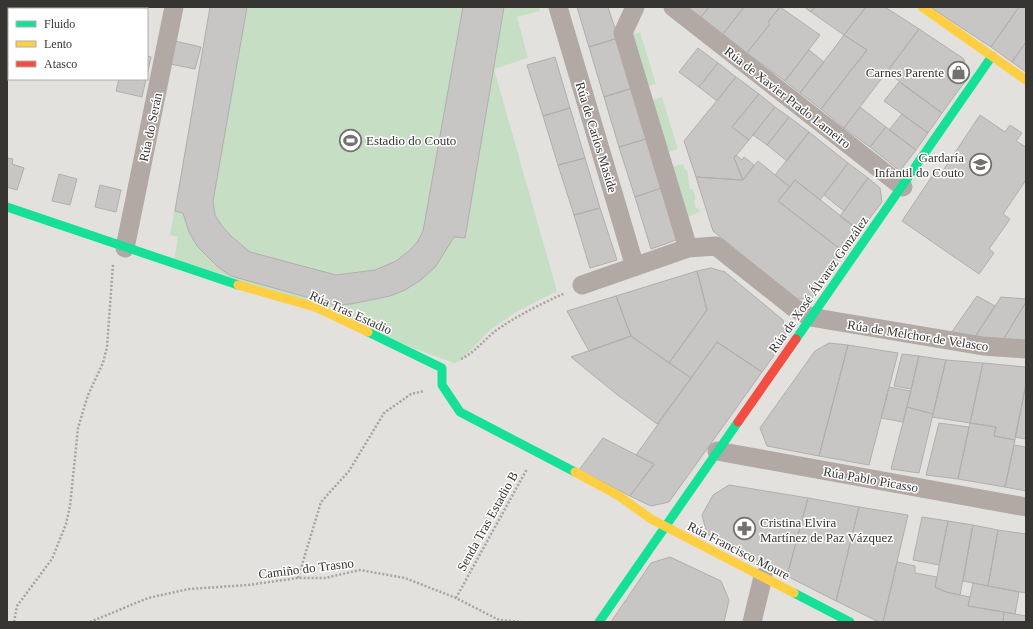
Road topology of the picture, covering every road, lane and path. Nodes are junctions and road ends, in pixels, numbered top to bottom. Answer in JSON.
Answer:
{"nodes":[{"id":1,"x":174,"y":7,"type":"edge"},
{"id":2,"x":558,"y":7,"type":"edge"},
{"id":3,"x":635,"y":7,"type":"edge"},
{"id":4,"x":673,"y":7,"type":"edge"},
{"id":5,"x":922,"y":7,"type":"edge"},
{"id":6,"x":992,"y":56,"type":"junction"},
{"id":7,"x":1026,"y":80,"type":"edge"},
{"id":8,"x":903,"y":187,"type":"junction"},
{"id":9,"x":7,"y":208,"type":"edge"},
{"id":10,"x":119,"y":246,"type":"junction"},
{"id":11,"x":688,"y":248,"type":"junction"},
{"id":12,"x":635,"y":267,"type":"junction"},
{"id":13,"x":582,"y":285,"type":"joint"},
{"id":14,"x":810,"y":317,"type":"junction"},
{"id":15,"x":1026,"y":349,"type":"edge"},
{"id":16,"x":442,"y":368,"type":"junction"},
{"id":17,"x":442,"y":385,"type":"junction"},
{"id":18,"x":717,"y":451,"type":"junction"},
{"id":19,"x":535,"y":453,"type":"junction"},
{"id":20,"x":1026,"y":507,"type":"edge"},
{"id":21,"x":664,"y":526,"type":"junction"},
{"id":22,"x":763,"y":577,"type":"junction"},
{"id":23,"x":298,"y":578,"type":"junction"},
{"id":24,"x":456,"y":598,"type":"junction"},
{"id":25,"x":14,"y":622,"type":"edge"},
{"id":26,"x":90,"y":622,"type":"edge"},
{"id":27,"x":522,"y":622,"type":"edge"},
{"id":28,"x":599,"y":622,"type":"edge"},
{"id":29,"x":752,"y":622,"type":"edge"},
{"id":30,"x":850,"y":622,"type":"edge"}],
"edges":[{"from":1,"to":10,"type":"street","name":"Rúa do Serán"},
{"from":2,"to":12,"type":"street","name":"Rúa de Carlos Maside"},
{"from":3,"to":11,"type":"street"},
{"from":4,"to":8,"type":"street","name":"Rúa de Xavier Prado Lameiro"},
{"from":5,"to":6,"type":"street"},
{"from":6,"to":7,"type":"street"},
{"from":6,"to":8,"type":"street","name":"Rúa de Xosé Álvarez González"},
{"from":8,"to":14,"type":"street","name":"Rúa de Xosé Álvarez González"},
{"from":9,"to":10,"type":"street","name":"Rúa Tras Estadio"},
{"from":10,"to":16,"type":"street","name":"Rúa Tras Estadio"},
{"from":10,"to":25,"type":"path"},
{"from":11,"to":12,"type":"street"},
{"from":11,"to":14,"type":"street"},
{"from":12,"to":13,"type":"street"},
{"from":13,"to":16,"type":"path"},
{"from":14,"to":15,"type":"street","name":"Rúa de Melchor de Velasco"},
{"from":14,"to":18,"type":"street","name":"Rúa de Xosé Álvarez González"},
{"from":16,"to":17,"type":"street"},
{"from":17,"to":19,"type":"street"},
{"from":17,"to":23,"type":"path"},
{"from":18,"to":20,"type":"street","name":"Rúa Pablo Picasso"},
{"from":18,"to":21,"type":"street","name":"Rúa de Xosé Álvarez González"},
{"from":19,"to":21,"type":"street","name":"Rúa Francisco Moure"},
{"from":19,"to":24,"type":"path","name":"Senda Tras Estadio B"},
{"from":21,"to":22,"type":"street","name":"Rúa Francisco Moure"},
{"from":21,"to":28,"type":"street","name":"Rúa de Xosé Álvarez González"},
{"from":22,"to":29,"type":"street"},
{"from":22,"to":30,"type":"street","name":"Rúa Francisco Moure"},
{"from":23,"to":24,"type":"path","name":"Camiño do Trasno"},
{"from":23,"to":26,"type":"path","name":"Camiño do Trasno"},
{"from":24,"to":27,"type":"path","name":"Camiño do Trasno"}]}
